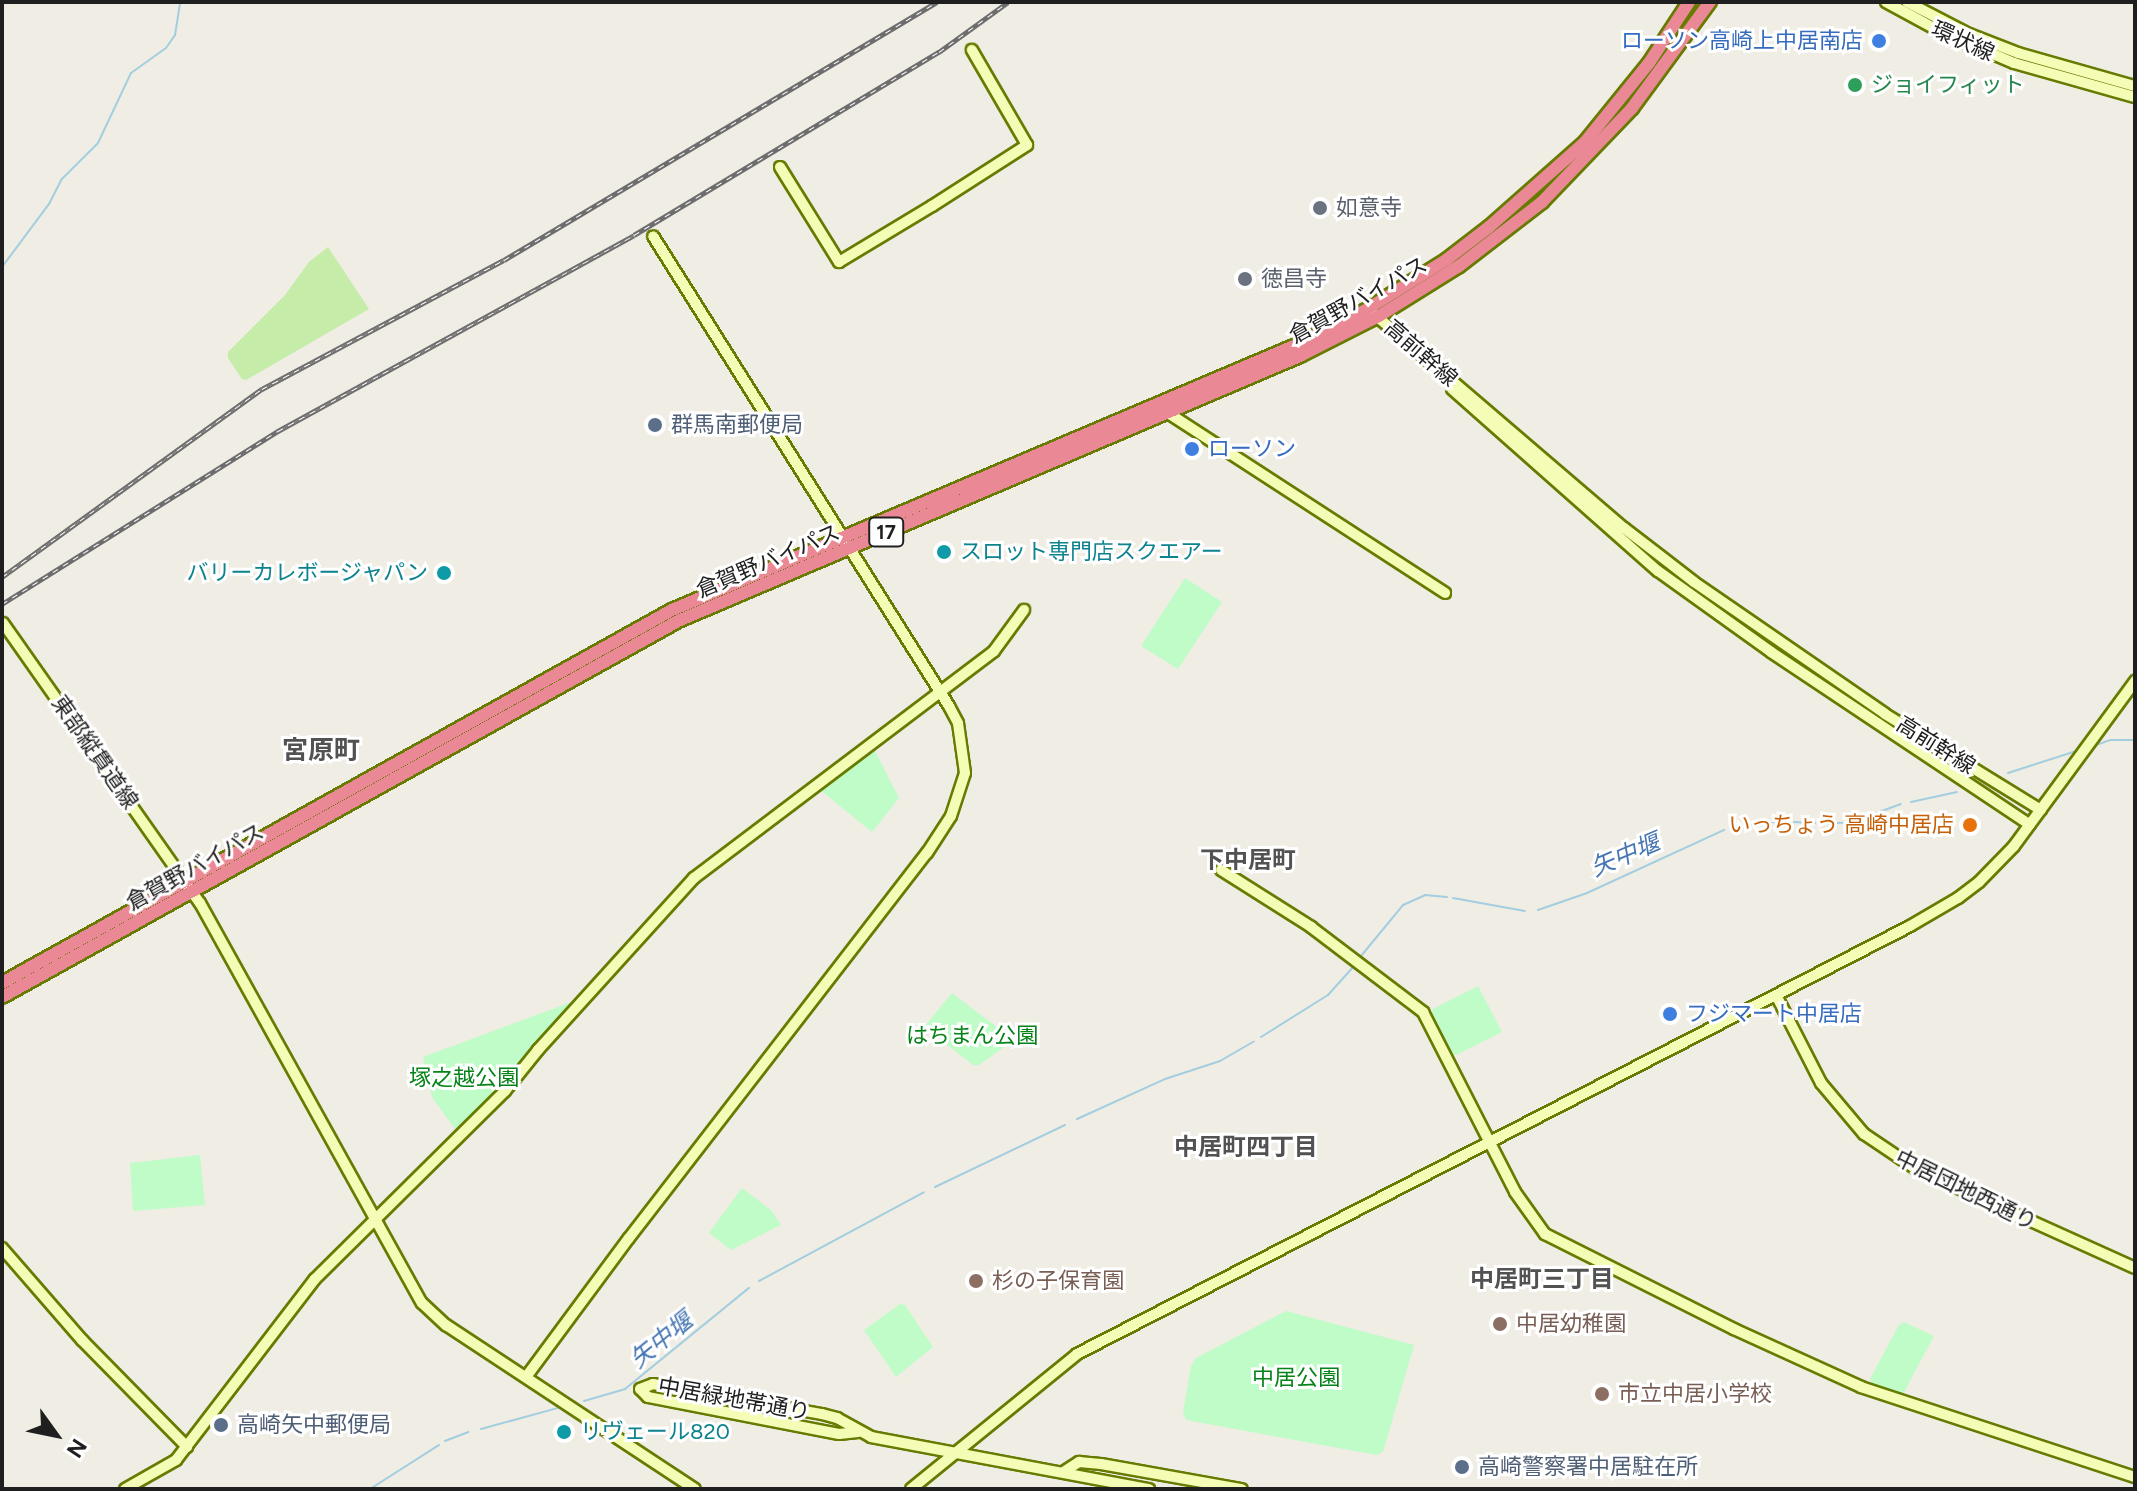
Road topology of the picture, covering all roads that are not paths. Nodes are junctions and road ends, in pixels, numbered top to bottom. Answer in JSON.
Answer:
{"nodes":[{"id":1,"x":1689,"y":2,"type":"edge"},
{"id":2,"x":1710,"y":2,"type":"edge"},
{"id":3,"x":1886,"y":2,"type":"edge"},
{"id":4,"x":1907,"y":2,"type":"edge"},
{"id":5,"x":972,"y":50,"type":"dead end"},
{"id":6,"x":2135,"y":86,"type":"edge"},
{"id":7,"x":2135,"y":97,"type":"edge"},
{"id":8,"x":780,"y":167,"type":"dead end"},
{"id":9,"x":653,"y":236,"type":"dead end"},
{"id":10,"x":1372,"y":315,"type":"junction"},
{"id":11,"x":1155,"y":404,"type":"junction"},
{"id":12,"x":1167,"y":413,"type":"junction"},
{"id":13,"x":846,"y":542,"type":"junction"},
{"id":14,"x":1445,"y":593,"type":"dead end"},
{"id":15,"x":1024,"y":610,"type":"dead end"},
{"id":16,"x":3,"y":623,"type":"edge"},
{"id":17,"x":2135,"y":681,"type":"edge"},
{"id":18,"x":939,"y":692,"type":"junction"},
{"id":19,"x":2041,"y":810,"type":"junction"},
{"id":20,"x":2030,"y":825,"type":"junction"},
{"id":21,"x":1221,"y":870,"type":"dead end"},
{"id":22,"x":190,"y":886,"type":"junction"},
{"id":23,"x":2,"y":983,"type":"edge"},
{"id":24,"x":1776,"y":995,"type":"junction"},
{"id":25,"x":2,"y":997,"type":"edge"},
{"id":26,"x":1488,"y":1141,"type":"junction"},
{"id":27,"x":373,"y":1219,"type":"junction"},
{"id":28,"x":2,"y":1248,"type":"edge"},
{"id":29,"x":2135,"y":1268,"type":"edge"},
{"id":30,"x":526,"y":1377,"type":"junction"},
{"id":31,"x":858,"y":1432,"type":"junction"},
{"id":32,"x":187,"y":1447,"type":"junction"},
{"id":33,"x":955,"y":1455,"type":"junction"},
{"id":34,"x":1065,"y":1471,"type":"junction"},
{"id":35,"x":2135,"y":1477,"type":"edge"},
{"id":36,"x":125,"y":1489,"type":"edge"},
{"id":37,"x":695,"y":1489,"type":"edge"},
{"id":38,"x":911,"y":1489,"type":"edge"},
{"id":39,"x":1149,"y":1489,"type":"edge"},
{"id":40,"x":1242,"y":1489,"type":"edge"}],
"edges":[{"from":1,"to":10,"type":"highway","name":"倉賀野バイパス","number":"17"},
{"from":2,"to":10,"type":"highway","name":"倉賀野バイパス","number":"17"},
{"from":3,"to":7,"type":"street","name":"環状線"},
{"from":4,"to":6,"type":"street","name":"環状線"},
{"from":5,"to":8,"type":"street"},
{"from":9,"to":13,"type":"street"},
{"from":10,"to":11,"type":"highway","name":"倉賀野バイパス","number":"17"},
{"from":10,"to":12,"type":"highway","name":"倉賀野バイパス","number":"17"},
{"from":10,"to":19,"type":"street","name":"高前幹線"},
{"from":10,"to":20,"type":"street","name":"高前幹線"},
{"from":11,"to":12,"type":"street"},
{"from":11,"to":13,"type":"highway","name":"倉賀野バイパス","number":"17"},
{"from":12,"to":13,"type":"highway","name":"倉賀野バイパス","number":"17"},
{"from":12,"to":14,"type":"street"},
{"from":13,"to":18,"type":"street"},
{"from":13,"to":22,"type":"highway","name":"倉賀野バイパス","number":"17"},
{"from":15,"to":18,"type":"street"},
{"from":16,"to":22,"type":"street","name":"東部縦貫道線"},
{"from":17,"to":19,"type":"street"},
{"from":18,"to":27,"type":"street"},
{"from":18,"to":30,"type":"street"},
{"from":19,"to":20,"type":"street"},
{"from":20,"to":24,"type":"street"},
{"from":21,"to":26,"type":"street"},
{"from":22,"to":23,"type":"highway","name":"倉賀野バイパス","number":"17"},
{"from":22,"to":25,"type":"highway","name":"倉賀野バイパス","number":"17"},
{"from":22,"to":27,"type":"street","name":"東部縦貫道線"},
{"from":24,"to":26,"type":"street"},
{"from":24,"to":29,"type":"street","name":"中居団地西通り"},
{"from":26,"to":33,"type":"street"},
{"from":26,"to":35,"type":"street"},
{"from":27,"to":30,"type":"street","name":"東部縦貫道線"},
{"from":27,"to":32,"type":"street"},
{"from":28,"to":32,"type":"street"},
{"from":30,"to":37,"type":"street","name":"東部縦貫道線"},
{"from":31,"to":31,"type":"street","name":"中居緑地帯通り"},
{"from":31,"to":33,"type":"street","name":"中居緑地帯通り"},
{"from":32,"to":36,"type":"street"},
{"from":33,"to":34,"type":"street","name":"中居緑地帯通り"},
{"from":33,"to":38,"type":"street"},
{"from":34,"to":39,"type":"street","name":"中居緑地帯通り"},
{"from":34,"to":40,"type":"street","name":"中居緑地帯通り"}]}
